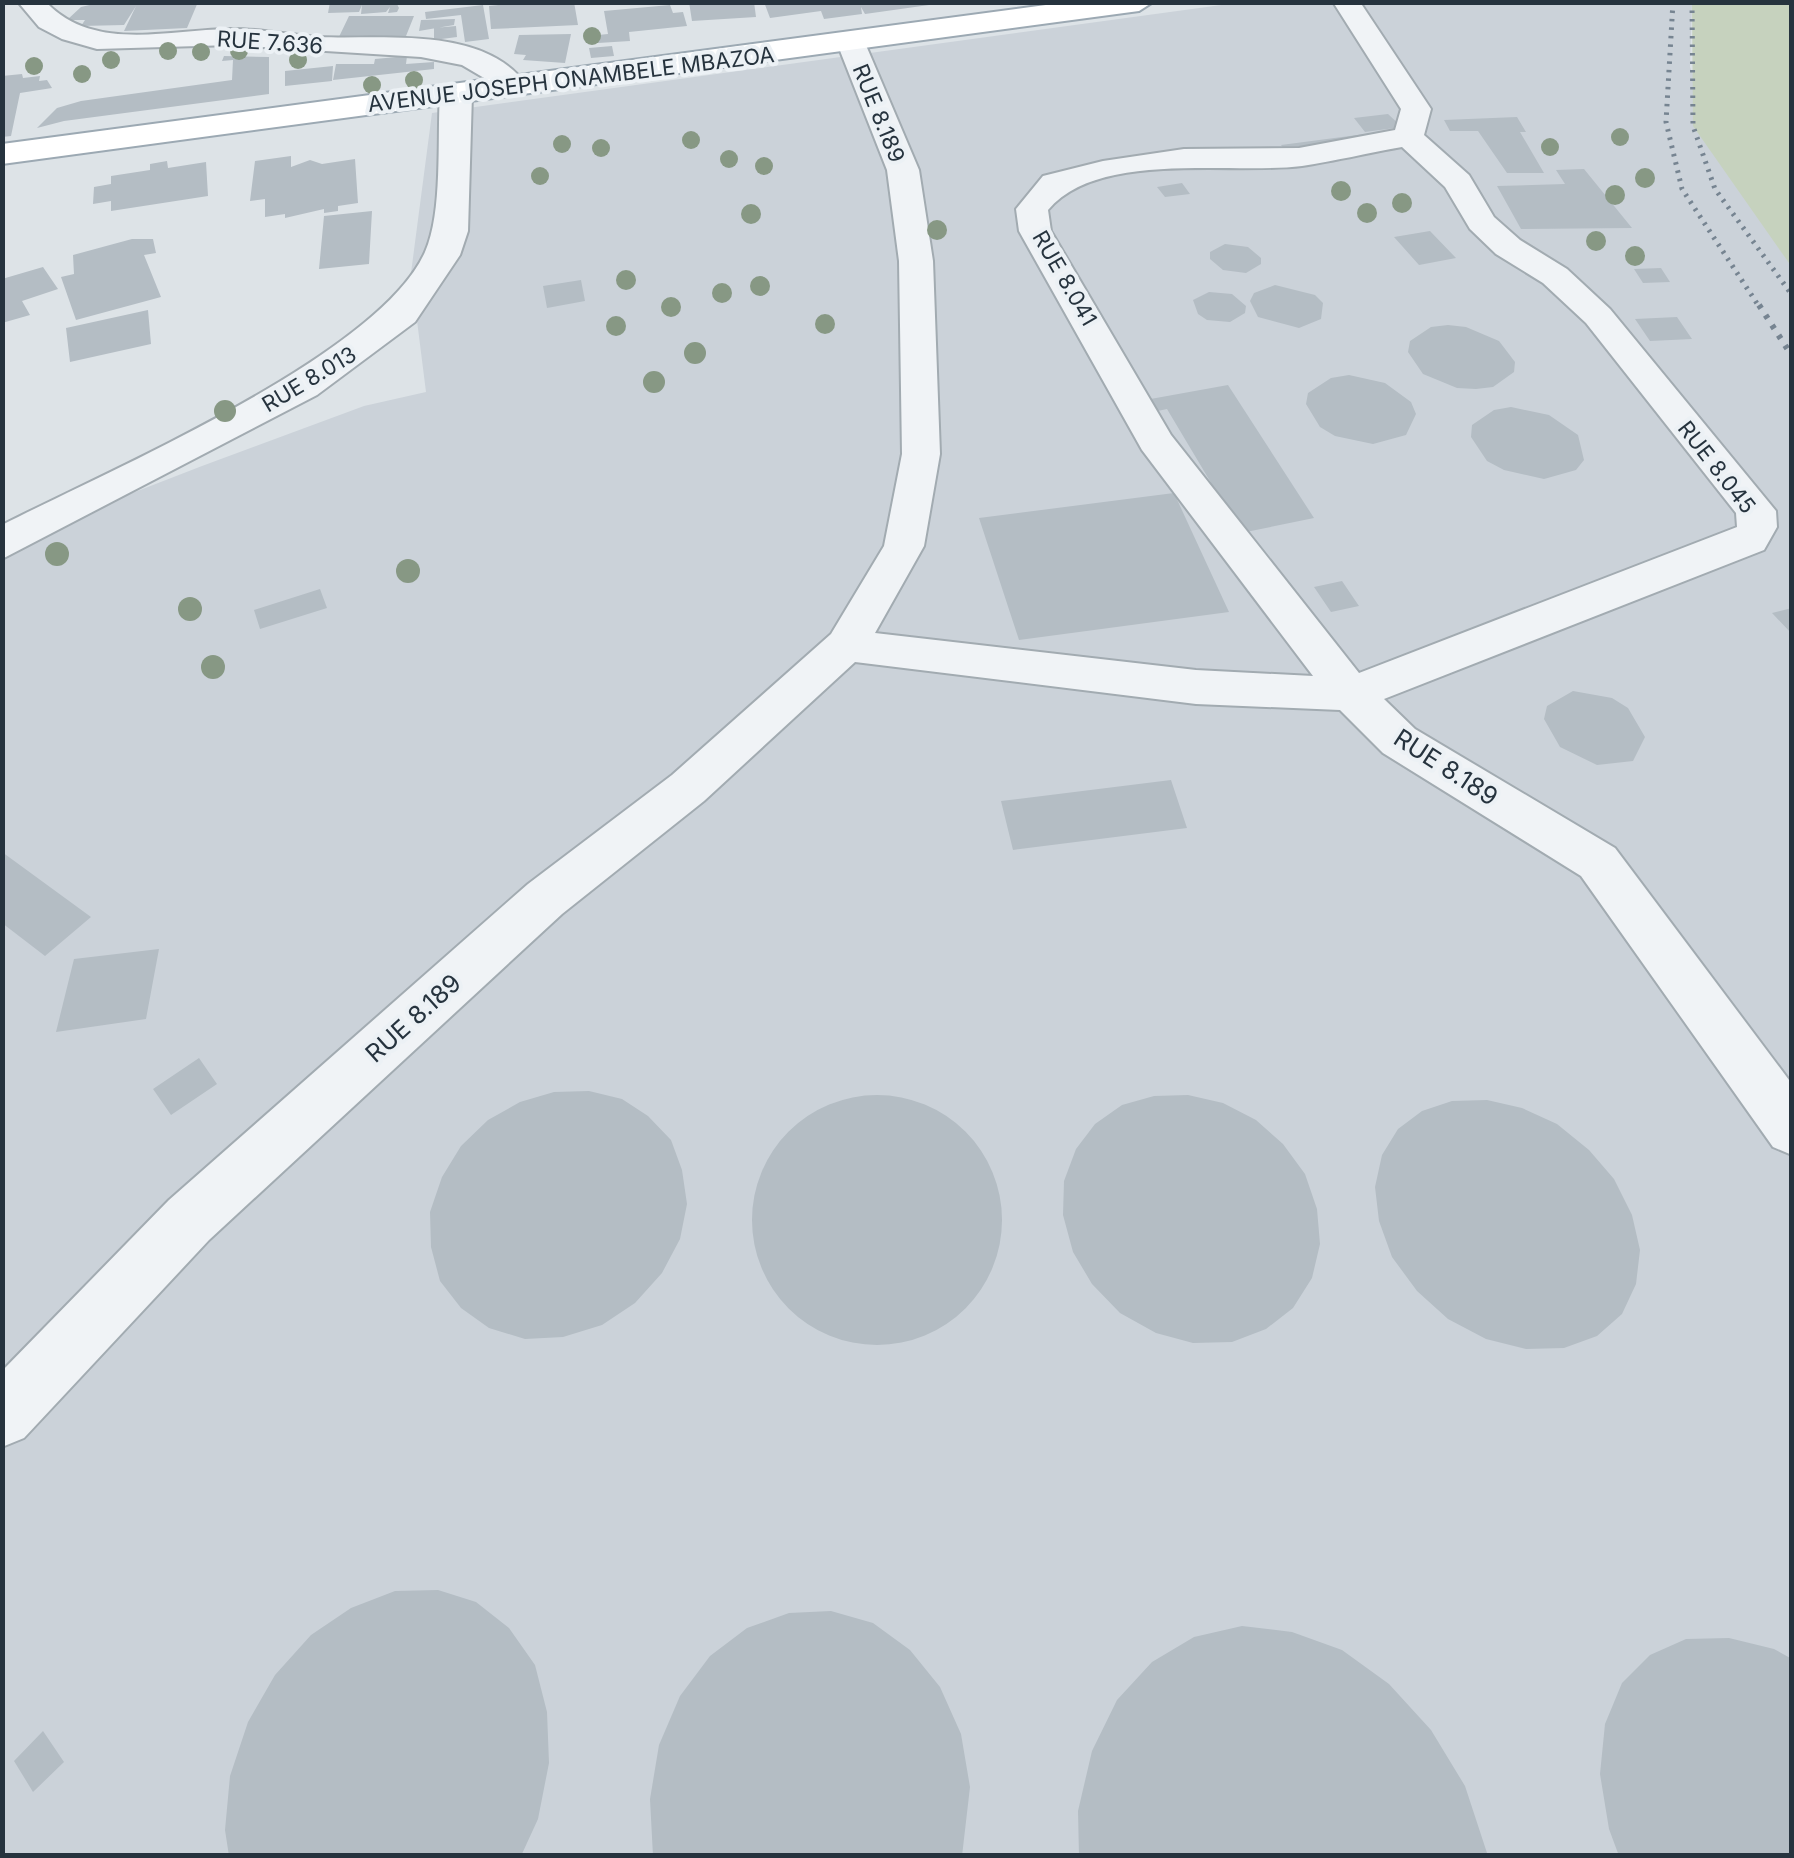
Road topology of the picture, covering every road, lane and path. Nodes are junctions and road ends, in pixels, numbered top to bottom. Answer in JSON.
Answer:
{"nodes":[{"id":1,"x":31,"y":2,"type":"edge"},
{"id":2,"x":1139,"y":2,"type":"edge"},
{"id":3,"x":1346,"y":2,"type":"edge"},
{"id":4,"x":851,"y":43,"type":"junction"},
{"id":5,"x":512,"y":86,"type":"junction"},
{"id":6,"x":456,"y":94,"type":"junction"},
{"id":7,"x":1408,"y":138,"type":"junction"},
{"id":8,"x":2,"y":154,"type":"edge"},
{"id":9,"x":2,"y":544,"type":"edge"},
{"id":10,"x":846,"y":645,"type":"junction"},
{"id":11,"x":1351,"y":694,"type":"junction"},
{"id":12,"x":1792,"y":1129,"type":"edge"},
{"id":13,"x":2,"y":1416,"type":"edge"}],
"edges":[{"from":1,"to":5,"type":"street","name":"RUE 7.636"},
{"from":2,"to":4,"type":"main road","name":"AVENUE JOSEPH ONAMBELE MBAZOA"},
{"from":3,"to":7,"type":"street"},
{"from":4,"to":5,"type":"main road","name":"AVENUE JOSEPH ONAMBELE MBAZOA"},
{"from":4,"to":10,"type":"street","name":"RUE 8.189"},
{"from":5,"to":6,"type":"main road","name":"AVENUE JOSEPH ONAMBELE MBAZOA"},
{"from":6,"to":8,"type":"main road","name":"AVENUE JOSEPH ONAMBELE MBAZOA"},
{"from":6,"to":9,"type":"street","name":"RUE 8.013"},
{"from":7,"to":11,"type":"street","name":"RUE 8.045"},
{"from":7,"to":11,"type":"street","name":"RUE 8.041"},
{"from":10,"to":11,"type":"street"},
{"from":10,"to":13,"type":"street","name":"RUE 8.189"},
{"from":11,"to":12,"type":"street","name":"RUE 8.189"}]}
